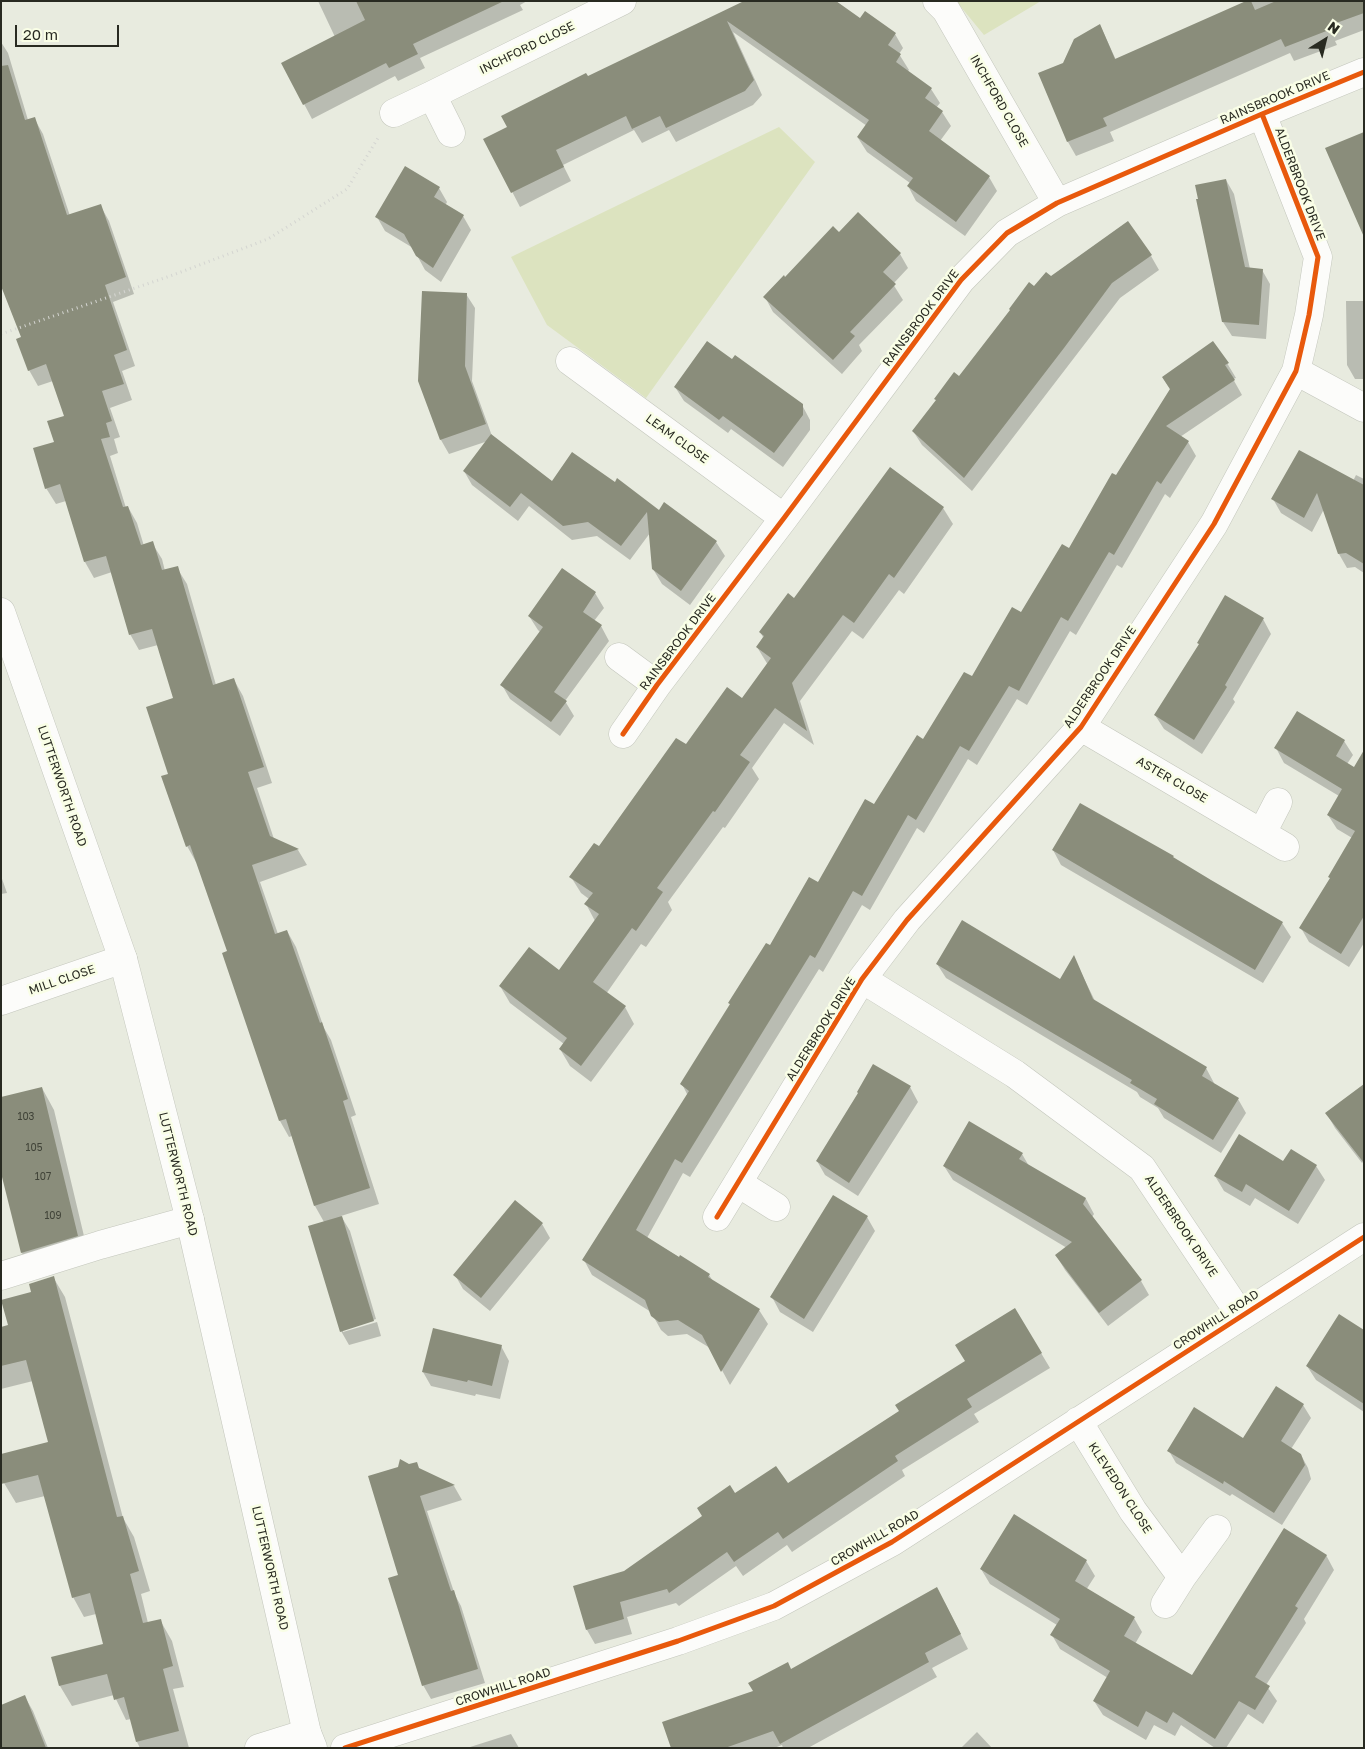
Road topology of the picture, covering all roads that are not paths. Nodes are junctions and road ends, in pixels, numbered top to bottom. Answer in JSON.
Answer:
{"nodes":[{"id":1,"x":622,"y":1,"type":"edge"},
{"id":2,"x":937,"y":1,"type":"edge"},
{"id":3,"x":1364,"y":72,"type":"edge"},
{"id":4,"x":432,"y":95,"type":"junction"},
{"id":5,"x":394,"y":113,"type":"road end"},
{"id":6,"x":1262,"y":114,"type":"junction"},
{"id":7,"x":451,"y":133,"type":"dead end"},
{"id":8,"x":1057,"y":203,"type":"junction"},
{"id":9,"x":570,"y":361,"type":"dead end"},
{"id":10,"x":1296,"y":371,"type":"junction"},
{"id":11,"x":1364,"y":408,"type":"edge"},
{"id":12,"x":784,"y":518,"type":"junction"},
{"id":13,"x":1,"y":612,"type":"edge"},
{"id":14,"x":619,"y":657,"type":"dead end"},
{"id":15,"x":657,"y":685,"type":"junction"},
{"id":16,"x":1081,"y":727,"type":"junction"},
{"id":17,"x":623,"y":734,"type":"dead end"},
{"id":18,"x":1278,"y":802,"type":"dead end"},
{"id":19,"x":123,"y":959,"type":"junction"},
{"id":20,"x":862,"y":979,"type":"junction"},
{"id":21,"x":1,"y":1001,"type":"edge"},
{"id":22,"x":738,"y":1183,"type":"junction"},
{"id":23,"x":776,"y":1206,"type":"dead end"},
{"id":24,"x":717,"y":1217,"type":"dead end"},
{"id":25,"x":190,"y":1220,"type":"junction"},
{"id":26,"x":1364,"y":1237,"type":"edge"},
{"id":27,"x":1,"y":1276,"type":"edge"},
{"id":28,"x":1241,"y":1316,"type":"junction"},
{"id":29,"x":1078,"y":1421,"type":"junction"},
{"id":30,"x":1217,"y":1529,"type":"dead end"},
{"id":31,"x":1182,"y":1577,"type":"junction"},
{"id":32,"x":1165,"y":1604,"type":"dead end"},
{"id":33,"x":310,"y":1740,"type":"edge"},
{"id":34,"x":259,"y":1748,"type":"edge"},
{"id":35,"x":345,"y":1748,"type":"edge"}],
"edges":[{"from":1,"to":4,"type":"street","name":"INCHFORD CLOSE"},
{"from":2,"to":8,"type":"street","name":"INCHFORD CLOSE"},
{"from":3,"to":6,"type":"street","name":"RAINSBROOK DRIVE"},
{"from":4,"to":5,"type":"street","name":"INCHFORD CLOSE"},
{"from":4,"to":7,"type":"street"},
{"from":6,"to":8,"type":"street","name":"RAINSBROOK DRIVE"},
{"from":6,"to":10,"type":"street","name":"ALDERBROOK DRIVE"},
{"from":8,"to":12,"type":"street","name":"RAINSBROOK DRIVE"},
{"from":9,"to":12,"type":"street","name":"LEAM CLOSE"},
{"from":10,"to":11,"type":"street"},
{"from":10,"to":16,"type":"street","name":"ALDERBROOK DRIVE"},
{"from":12,"to":15,"type":"street","name":"RAINSBROOK DRIVE"},
{"from":13,"to":19,"type":"street","name":"LUTTERWORTH ROAD"},
{"from":14,"to":15,"type":"street","name":"RAINSBROOK DRIVE"},
{"from":15,"to":17,"type":"street","name":"RAINSBROOK DRIVE"},
{"from":16,"to":18,"type":"street","name":"ASTER CLOSE"},
{"from":16,"to":20,"type":"street","name":"ALDERBROOK DRIVE"},
{"from":19,"to":21,"type":"street","name":"MILL CLOSE"},
{"from":19,"to":25,"type":"street","name":"LUTTERWORTH ROAD"},
{"from":20,"to":22,"type":"street","name":"ALDERBROOK DRIVE"},
{"from":20,"to":28,"type":"street","name":"ALDERBROOK DRIVE"},
{"from":22,"to":23,"type":"street"},
{"from":22,"to":24,"type":"street","name":"ALDERBROOK DRIVE"},
{"from":25,"to":27,"type":"street"},
{"from":25,"to":33,"type":"street","name":"LUTTERWORTH ROAD"},
{"from":26,"to":28,"type":"street","name":"CROWHILL ROAD"},
{"from":28,"to":29,"type":"street","name":"CROWHILL ROAD"},
{"from":29,"to":31,"type":"street","name":"KLEVEDON CLOSE"},
{"from":29,"to":35,"type":"street","name":"CROWHILL ROAD"},
{"from":30,"to":31,"type":"street"},
{"from":31,"to":32,"type":"street"},
{"from":33,"to":34,"type":"street"}]}
